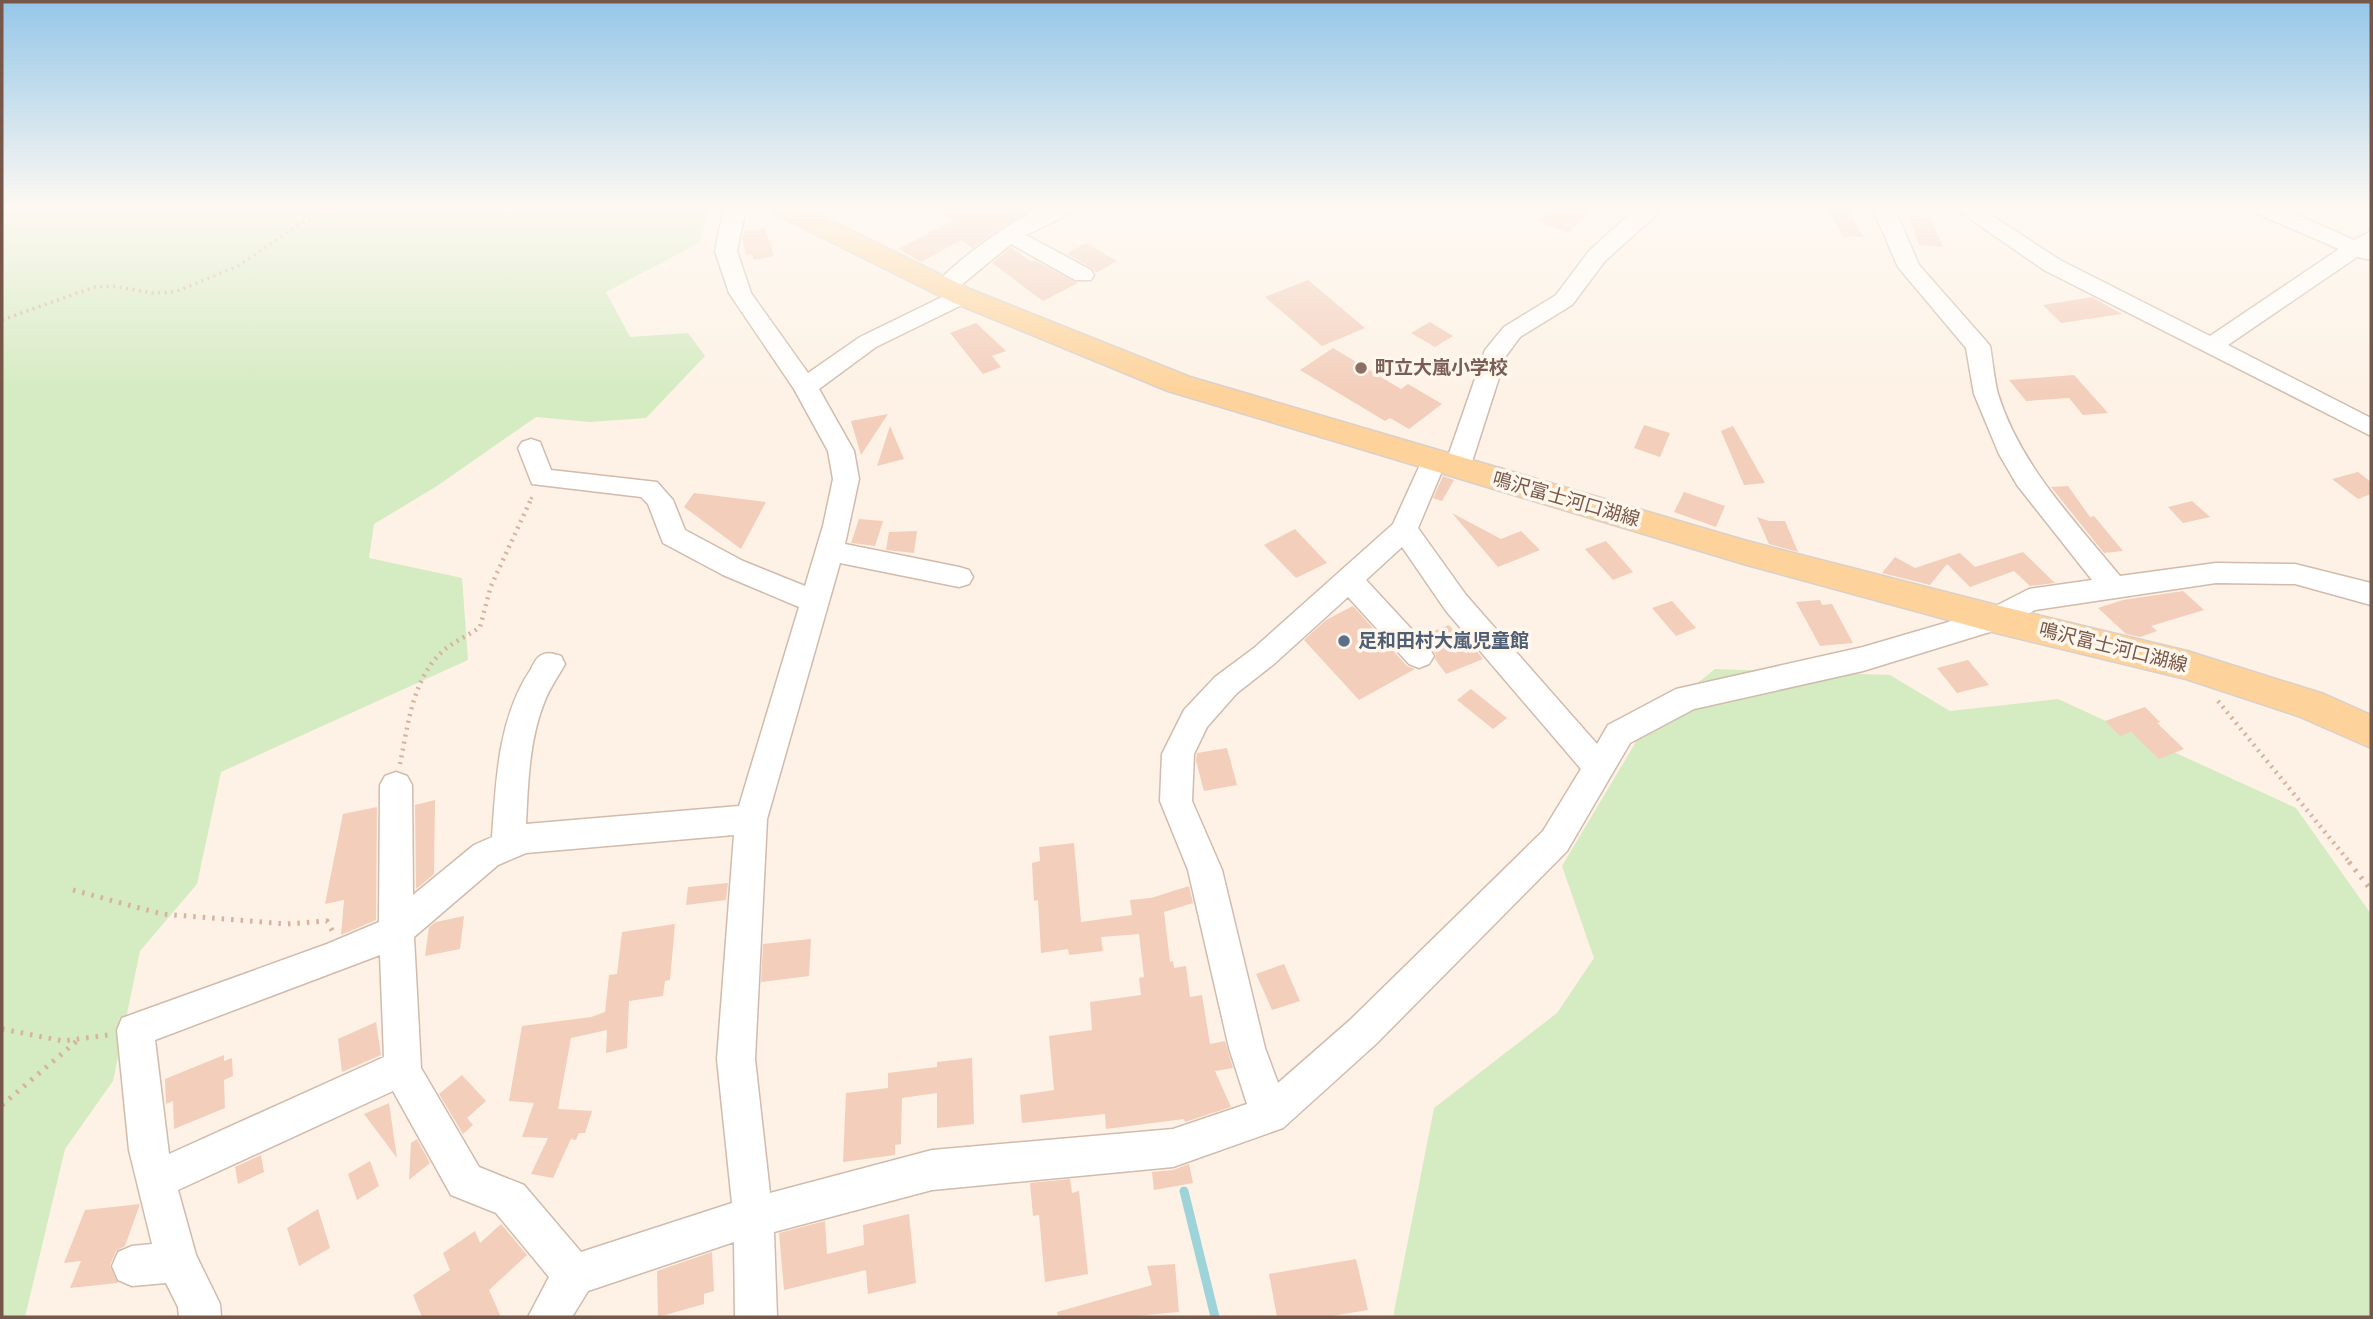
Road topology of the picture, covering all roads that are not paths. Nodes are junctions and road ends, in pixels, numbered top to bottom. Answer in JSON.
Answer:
{"nodes":[{"id":1,"x":732,"y":269,"type":"edge"},
{"id":2,"x":906,"y":269,"type":"edge"},
{"id":3,"x":964,"y":269,"type":"edge"},
{"id":4,"x":1071,"y":269,"type":"edge"},
{"id":5,"x":1588,"y":269,"type":"edge"},
{"id":6,"x":1910,"y":269,"type":"edge"},
{"id":7,"x":2059,"y":269,"type":"edge"},
{"id":8,"x":2332,"y":269,"type":"edge"},
{"id":9,"x":1083,"y":275,"type":"dead end"},
{"id":10,"x":953,"y":292,"type":"junction"},
{"id":11,"x":2211,"y":346,"type":"junction"},
{"id":12,"x":805,"y":387,"type":"junction"},
{"id":13,"x":2371,"y":428,"type":"edge"},
{"id":14,"x":531,"y":448,"type":"dead end"},
{"id":15,"x":1445,"y":465,"type":"junction"},
{"id":16,"x":1404,"y":529,"type":"junction"},
{"id":17,"x":830,"y":551,"type":"junction"},
{"id":18,"x":959,"y":577,"type":"dead end"},
{"id":19,"x":1348,"y":579,"type":"junction"},
{"id":20,"x":2112,"y":586,"type":"junction"},
{"id":21,"x":2371,"y":594,"type":"edge"},
{"id":22,"x":814,"y":601,"type":"junction"},
{"id":23,"x":1996,"y":619,"type":"junction"},
{"id":24,"x":1419,"y":656,"type":"dead end"},
{"id":25,"x":550,"y":664,"type":"dead end"},
{"id":26,"x":2371,"y":732,"type":"edge"},
{"id":27,"x":1599,"y":768,"type":"junction"},
{"id":28,"x":396,"y":785,"type":"road end"},
{"id":29,"x":751,"y":819,"type":"junction"},
{"id":30,"x":508,"y":846,"type":"junction"},
{"id":31,"x":396,"y":931,"type":"junction"},
{"id":32,"x":403,"y":1067,"type":"junction"},
{"id":33,"x":1270,"y":1115,"type":"junction"},
{"id":34,"x":156,"y":1180,"type":"junction"},
{"id":35,"x":752,"y":1216,"type":"junction"},
{"id":36,"x":177,"y":1262,"type":"junction"},
{"id":37,"x":132,"y":1266,"type":"dead end"},
{"id":38,"x":574,"y":1275,"type":"junction"},
{"id":39,"x":200,"y":1317,"type":"edge"},
{"id":40,"x":549,"y":1317,"type":"edge"},
{"id":41,"x":756,"y":1317,"type":"edge"}],
"edges":[{"from":1,"to":12,"type":"street"},
{"from":2,"to":10,"type":"main road","name":"鳴沢富士河口湖線"},
{"from":3,"to":10,"type":"street"},
{"from":4,"to":9,"type":"street"},
{"from":5,"to":15,"type":"street"},
{"from":6,"to":20,"type":"street"},
{"from":7,"to":11,"type":"street"},
{"from":8,"to":11,"type":"street"},
{"from":10,"to":12,"type":"street"},
{"from":10,"to":15,"type":"main road","name":"鳴沢富士河口湖線"},
{"from":11,"to":13,"type":"street"},
{"from":12,"to":17,"type":"street"},
{"from":14,"to":22,"type":"street"},
{"from":15,"to":16,"type":"street"},
{"from":15,"to":23,"type":"main road","name":"鳴沢富士河口湖線"},
{"from":16,"to":19,"type":"street"},
{"from":16,"to":27,"type":"street"},
{"from":17,"to":18,"type":"street"},
{"from":17,"to":22,"type":"street"},
{"from":19,"to":24,"type":"street"},
{"from":19,"to":33,"type":"street"},
{"from":20,"to":21,"type":"street"},
{"from":20,"to":23,"type":"street"},
{"from":22,"to":29,"type":"street"},
{"from":23,"to":26,"type":"main road","name":"鳴沢富士河口湖線"},
{"from":23,"to":27,"type":"street"},
{"from":25,"to":30,"type":"street"},
{"from":27,"to":33,"type":"street"},
{"from":28,"to":31,"type":"street"},
{"from":29,"to":30,"type":"street"},
{"from":29,"to":35,"type":"street"},
{"from":30,"to":31,"type":"street"},
{"from":31,"to":32,"type":"street"},
{"from":31,"to":34,"type":"street"},
{"from":32,"to":34,"type":"street"},
{"from":32,"to":38,"type":"street"},
{"from":33,"to":35,"type":"street"},
{"from":34,"to":36,"type":"street"},
{"from":35,"to":38,"type":"street"},
{"from":35,"to":41,"type":"street"},
{"from":36,"to":37,"type":"street"},
{"from":36,"to":39,"type":"street"},
{"from":38,"to":40,"type":"street"}]}
